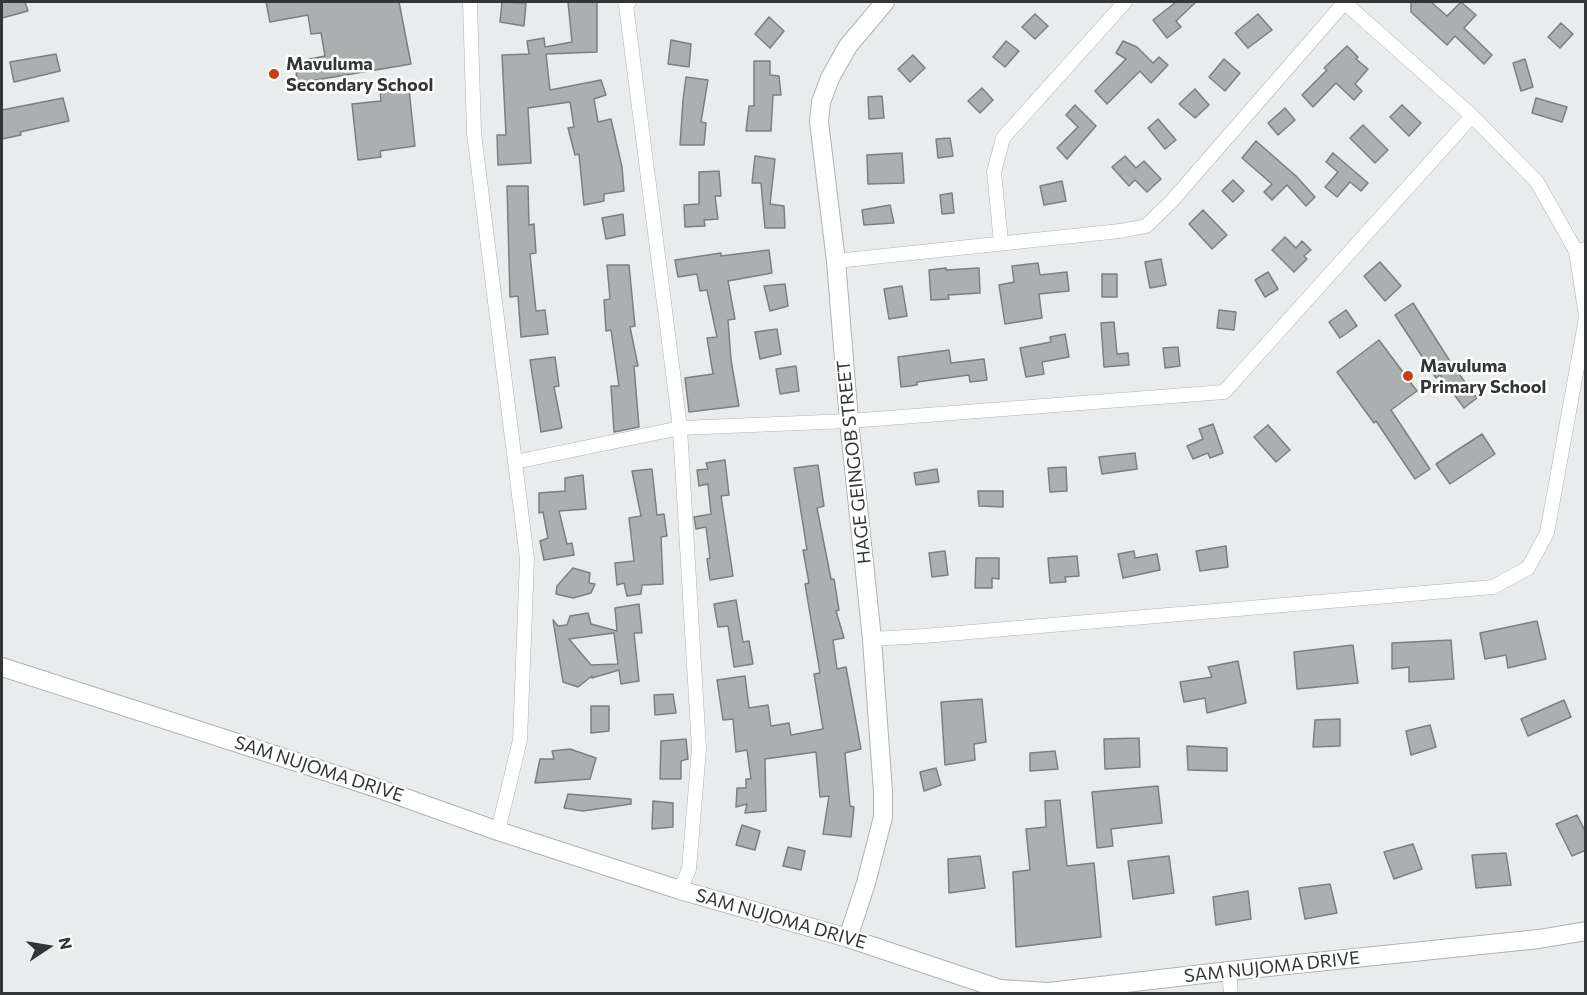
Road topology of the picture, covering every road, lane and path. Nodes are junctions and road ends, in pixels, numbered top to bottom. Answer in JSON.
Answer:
{"nodes":[{"id":1,"x":470,"y":2,"type":"edge"},
{"id":2,"x":629,"y":2,"type":"edge"},
{"id":3,"x":885,"y":2,"type":"edge"},
{"id":4,"x":1125,"y":2,"type":"edge"},
{"id":5,"x":1345,"y":2,"type":"edge"},
{"id":6,"x":1472,"y":116,"type":"junction"},
{"id":7,"x":1000,"y":242,"type":"junction"},
{"id":8,"x":1581,"y":250,"type":"edge"},
{"id":9,"x":836,"y":261,"type":"junction"},
{"id":10,"x":1586,"y":317,"type":"edge"},
{"id":11,"x":849,"y":421,"type":"junction"},
{"id":12,"x":680,"y":428,"type":"junction"},
{"id":13,"x":515,"y":462,"type":"junction"},
{"id":14,"x":872,"y":639,"type":"junction"},
{"id":15,"x":2,"y":667,"type":"edge"},
{"id":16,"x":498,"y":831,"type":"junction"},
{"id":17,"x":680,"y":890,"type":"junction"},
{"id":18,"x":1586,"y":931,"type":"edge"},
{"id":19,"x":848,"y":938,"type":"junction"},
{"id":20,"x":1228,"y":971,"type":"junction"},
{"id":21,"x":1049,"y":993,"type":"edge"},
{"id":22,"x":1231,"y":993,"type":"edge"}],
"edges":[{"from":1,"to":13,"type":"street"},
{"from":2,"to":12,"type":"street"},
{"from":3,"to":9,"type":"street","name":"HAGE GEINGOB STREET"},
{"from":4,"to":7,"type":"street"},
{"from":5,"to":6,"type":"street"},
{"from":5,"to":7,"type":"street"},
{"from":6,"to":8,"type":"street"},
{"from":6,"to":11,"type":"street"},
{"from":7,"to":9,"type":"street"},
{"from":8,"to":10,"type":"street"},
{"from":9,"to":11,"type":"street","name":"HAGE GEINGOB STREET"},
{"from":10,"to":14,"type":"street"},
{"from":11,"to":12,"type":"street"},
{"from":11,"to":14,"type":"street","name":"HAGE GEINGOB STREET"},
{"from":12,"to":13,"type":"street"},
{"from":12,"to":17,"type":"street"},
{"from":13,"to":16,"type":"street"},
{"from":14,"to":19,"type":"street","name":"HAGE GEINGOB STREET"},
{"from":15,"to":16,"type":"street","name":"SAM NUJOMA DRIVE"},
{"from":16,"to":17,"type":"street","name":"SAM NUJOMA DRIVE"},
{"from":17,"to":19,"type":"street","name":"SAM NUJOMA DRIVE"},
{"from":18,"to":20,"type":"street","name":"SAM NUJOMA DRIVE"},
{"from":19,"to":21,"type":"street","name":"SAM NUJOMA DRIVE"},
{"from":20,"to":21,"type":"street","name":"SAM NUJOMA DRIVE"},
{"from":20,"to":22,"type":"street"}]}
